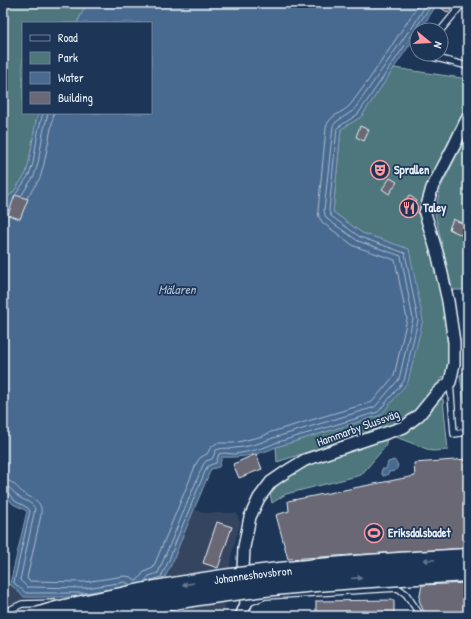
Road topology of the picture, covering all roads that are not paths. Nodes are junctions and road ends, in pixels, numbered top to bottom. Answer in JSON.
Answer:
{"nodes":[{"id":1,"x":463,"y":3,"type":"edge"},
{"id":2,"x":448,"y":22,"type":"edge"},
{"id":3,"x":449,"y":61,"type":"edge"},
{"id":4,"x":468,"y":66,"type":"edge"},
{"id":5,"x":468,"y":117,"type":"edge"},
{"id":6,"x":450,"y":382,"type":"junction"},
{"id":7,"x":468,"y":432,"type":"edge"},
{"id":8,"x":468,"y":558,"type":"edge"},
{"id":9,"x":468,"y":572,"type":"edge"},
{"id":10,"x":246,"y":604,"type":"junction"},
{"id":11,"x":3,"y":613,"type":"edge"},
{"id":12,"x":40,"y":616,"type":"edge"},
{"id":13,"x":97,"y":616,"type":"edge"},
{"id":14,"x":114,"y":616,"type":"edge"},
{"id":15,"x":241,"y":616,"type":"edge"},
{"id":16,"x":421,"y":616,"type":"edge"}],
"edges":[{"from":1,"to":2,"type":"lane"},
{"from":3,"to":4,"type":"lane"},
{"from":5,"to":6,"type":"street"},
{"from":6,"to":7,"type":"lane"},
{"from":6,"to":10,"type":"street","name":"Hammarby Slussväg"},
{"from":8,"to":12,"type":"highway","name":"Johanneshovsbron","one_way":true,"bridge":true},
{"from":13,"to":9,"type":"highway","name":"Johanneshovsbron","one_way":true,"bridge":true},
{"from":10,"to":15,"type":"street","name":"Hammarby Slussväg"},
{"from":10,"to":16,"type":"lane"},
{"from":11,"to":14,"type":"lane"}]}
